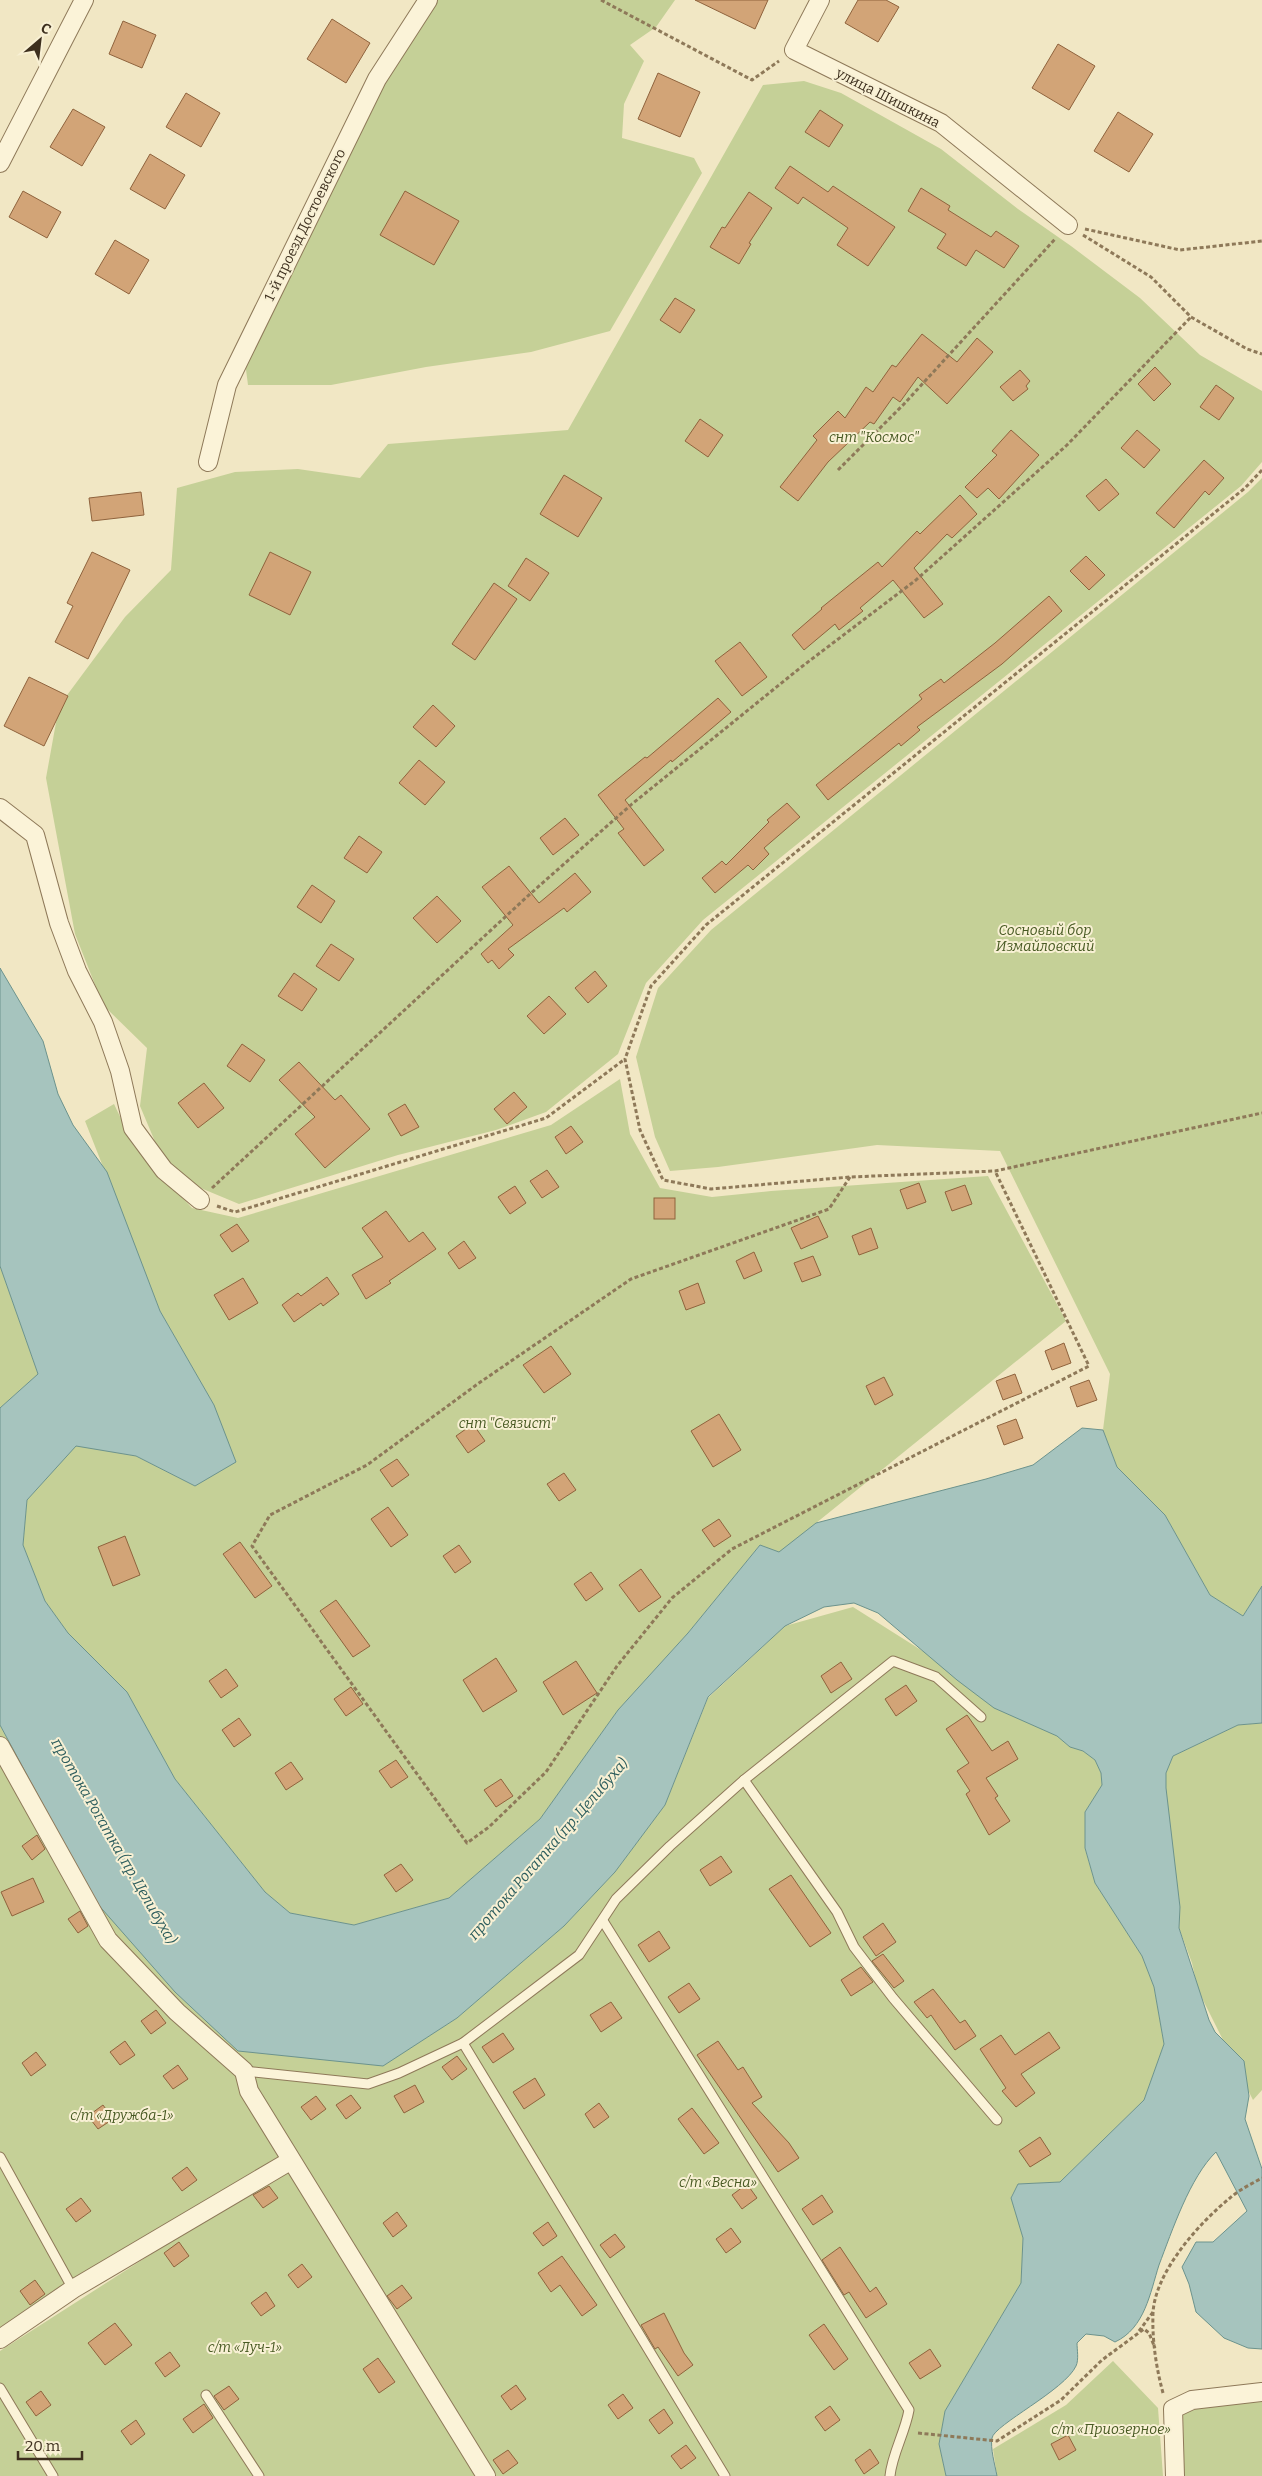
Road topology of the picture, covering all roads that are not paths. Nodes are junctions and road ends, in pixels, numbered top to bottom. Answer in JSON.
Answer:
{"nodes":[{"id":1,"x":84,"y":0,"type":"edge"},
{"id":2,"x":428,"y":0,"type":"edge"},
{"id":3,"x":820,"y":0,"type":"edge"},
{"id":4,"x":0,"y":163,"type":"edge"},
{"id":5,"x":1068,"y":225,"type":"road end"},
{"id":6,"x":208,"y":462,"type":"dead end"},
{"id":7,"x":0,"y":808,"type":"edge"},
{"id":8,"x":200,"y":1200,"type":"road end"},
{"id":9,"x":981,"y":1717,"type":"dead end"},
{"id":10,"x":0,"y":1746,"type":"edge"},
{"id":11,"x":744,"y":1780,"type":"junction"},
{"id":12,"x":603,"y":1921,"type":"junction"},
{"id":13,"x":463,"y":2043,"type":"junction"},
{"id":14,"x":244,"y":2071,"type":"junction"},
{"id":15,"x":997,"y":2120,"type":"dead end"},
{"id":16,"x":0,"y":2157,"type":"edge"},
{"id":17,"x":290,"y":2161,"type":"junction"},
{"id":18,"x":72,"y":2289,"type":"junction"},
{"id":19,"x":0,"y":2339,"type":"edge"},
{"id":20,"x":0,"y":2388,"type":"edge"},
{"id":21,"x":1262,"y":2392,"type":"edge"},
{"id":22,"x":206,"y":2394,"type":"dead end"},
{"id":23,"x":53,"y":2476,"type":"edge"},
{"id":24,"x":259,"y":2476,"type":"edge"},
{"id":25,"x":486,"y":2476,"type":"edge"},
{"id":26,"x":725,"y":2476,"type":"edge"},
{"id":27,"x":890,"y":2476,"type":"edge"},
{"id":28,"x":1175,"y":2476,"type":"edge"}],
"edges":[{"from":1,"to":4,"type":"street"},
{"from":2,"to":6,"type":"street","name":"1-й проезд Достоевского"},
{"from":3,"to":5,"type":"street","name":"улица Шишкина"},
{"from":7,"to":8,"type":"street"},
{"from":9,"to":11,"type":"lane"},
{"from":10,"to":14,"type":"street"},
{"from":11,"to":12,"type":"lane"},
{"from":11,"to":15,"type":"lane"},
{"from":12,"to":13,"type":"lane"},
{"from":12,"to":27,"type":"lane"},
{"from":13,"to":14,"type":"lane"},
{"from":13,"to":26,"type":"lane"},
{"from":14,"to":17,"type":"street"},
{"from":16,"to":18,"type":"lane"},
{"from":17,"to":18,"type":"street"},
{"from":17,"to":25,"type":"street"},
{"from":18,"to":19,"type":"street"},
{"from":20,"to":23,"type":"lane"},
{"from":21,"to":28,"type":"street"},
{"from":22,"to":24,"type":"lane"}]}
